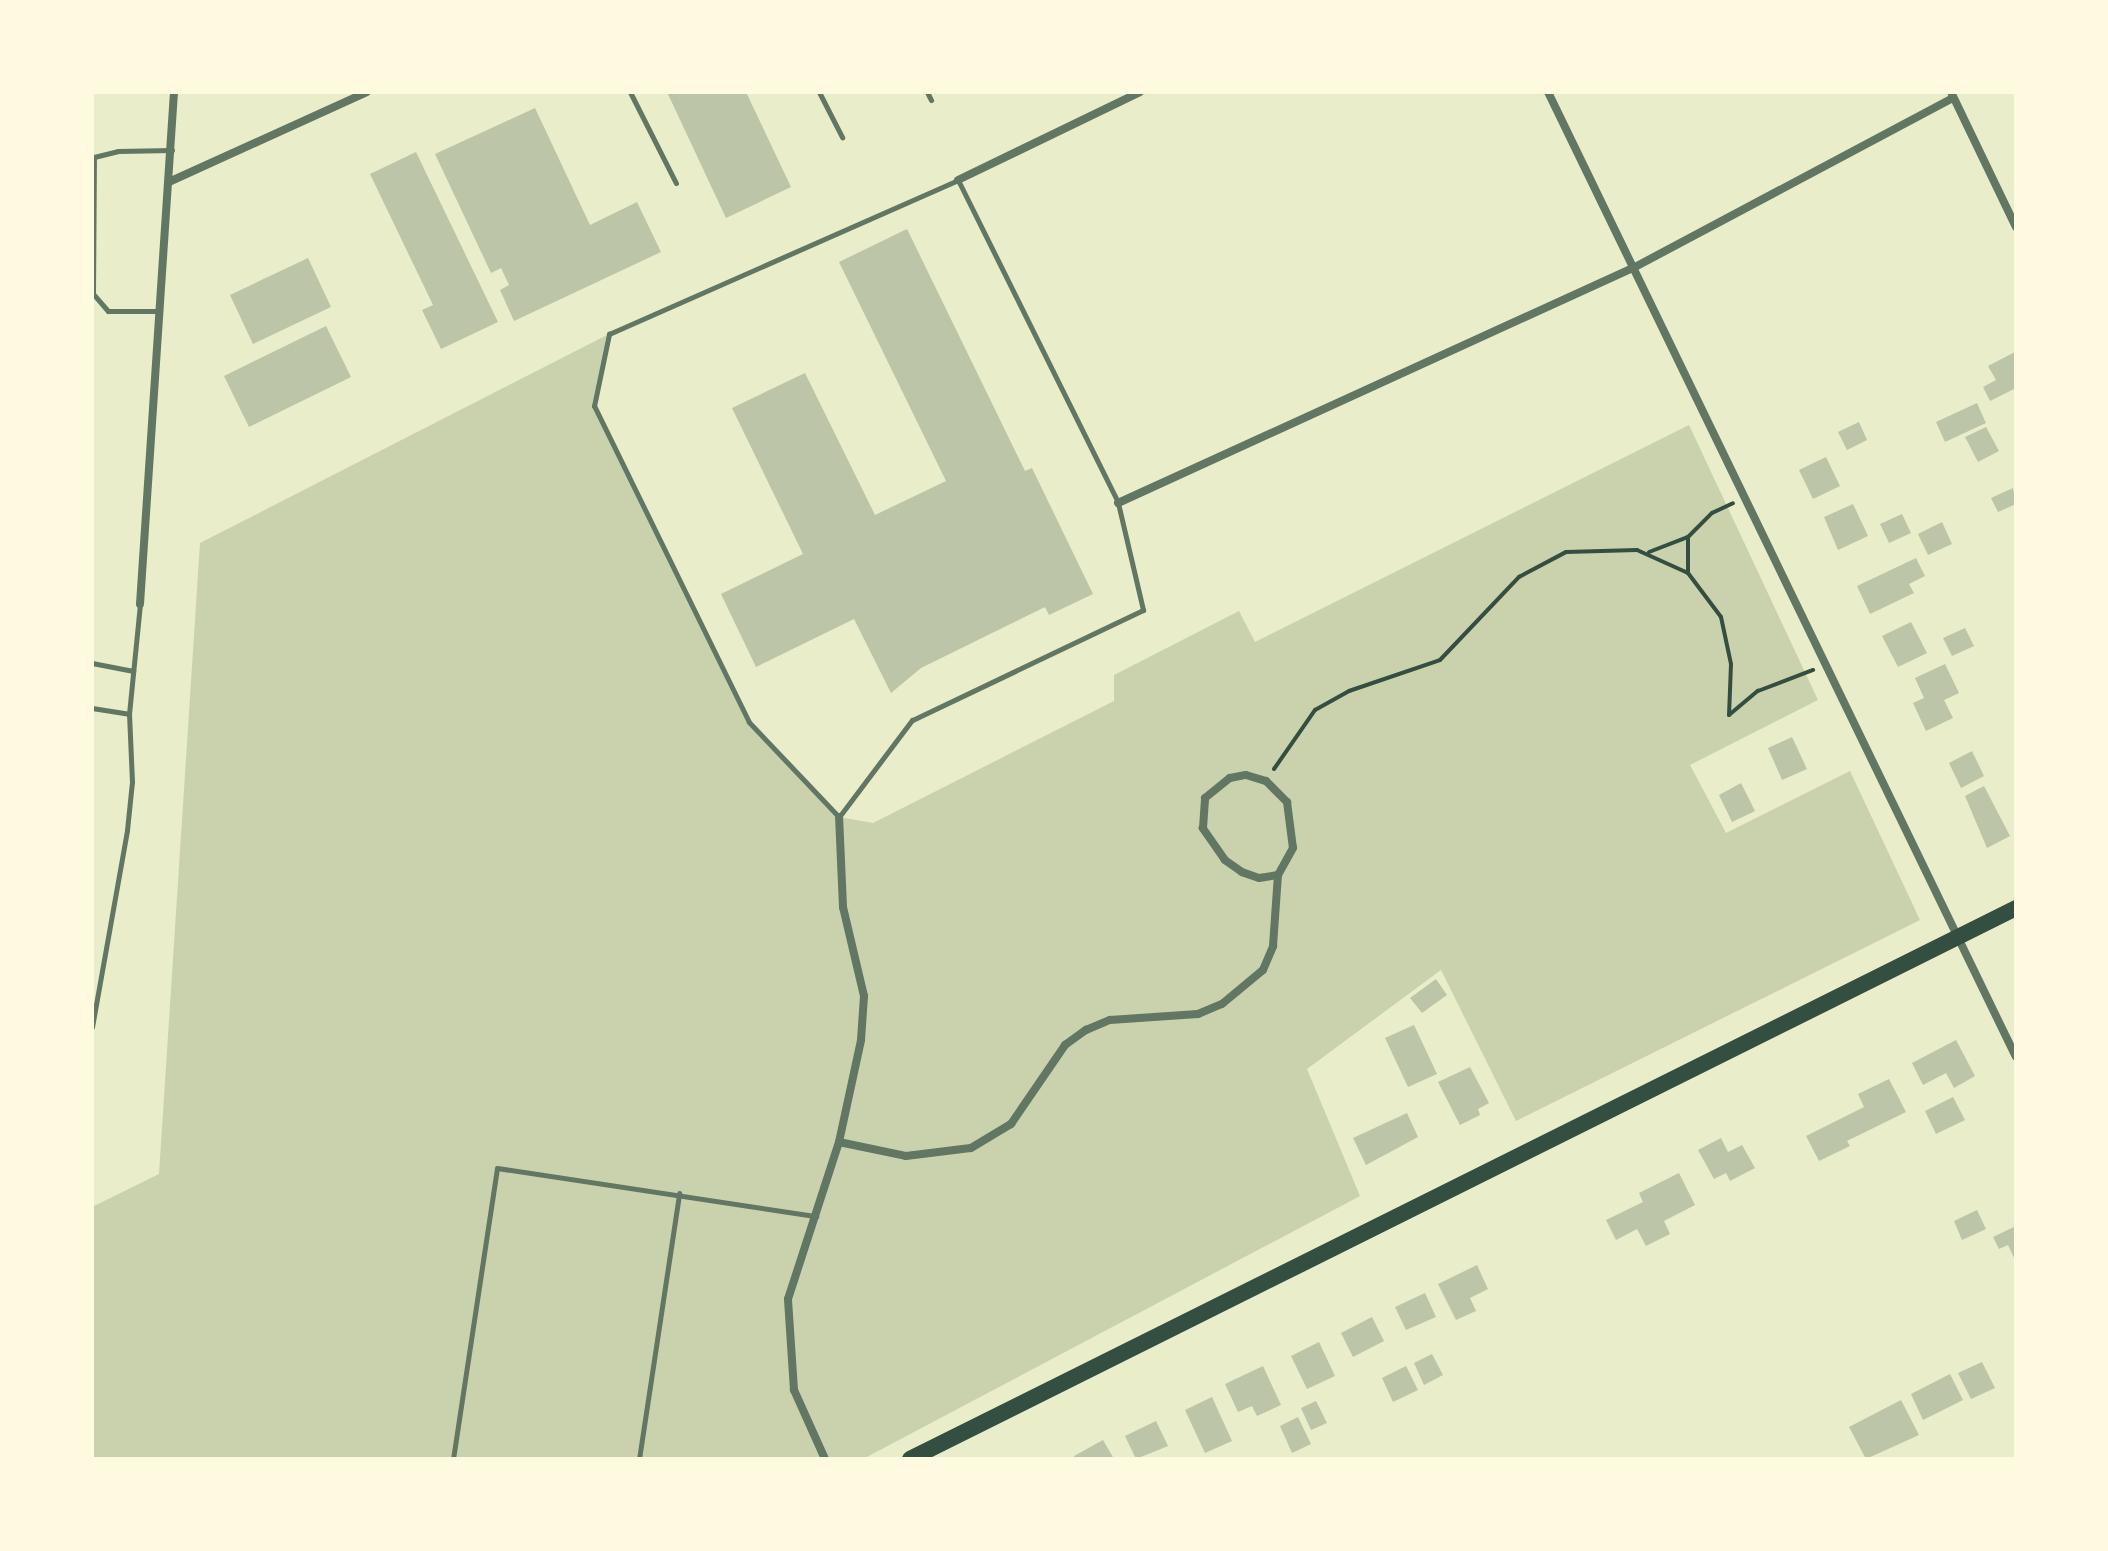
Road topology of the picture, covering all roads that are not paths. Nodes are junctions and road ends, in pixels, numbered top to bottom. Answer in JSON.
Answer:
{"nodes":[{"id":1,"x":174,"y":92,"type":"edge"},
{"id":2,"x":367,"y":92,"type":"edge"},
{"id":3,"x":630,"y":92,"type":"edge"},
{"id":4,"x":819,"y":92,"type":"edge"},
{"id":5,"x":927,"y":92,"type":"edge"},
{"id":6,"x":1140,"y":92,"type":"edge"},
{"id":7,"x":1548,"y":92,"type":"edge"},
{"id":8,"x":1952,"y":95,"type":"edge"},
{"id":9,"x":931,"y":100,"type":"dead end"},
{"id":10,"x":842,"y":137,"type":"dead end"},
{"id":11,"x":172,"y":150,"type":"junction"},
{"id":12,"x":93,"y":156,"type":"edge"},
{"id":13,"x":958,"y":180,"type":"junction"},
{"id":14,"x":171,"y":181,"type":"junction"},
{"id":15,"x":676,"y":183,"type":"dead end"},
{"id":16,"x":2016,"y":227,"type":"edge"},
{"id":17,"x":1635,"y":267,"type":"junction"},
{"id":18,"x":161,"y":311,"type":"junction"},
{"id":19,"x":1118,"y":503,"type":"junction"},
{"id":20,"x":140,"y":604,"type":"joint"},
{"id":21,"x":92,"y":663,"type":"edge"},
{"id":22,"x":133,"y":671,"type":"junction"},
{"id":23,"x":92,"y":708,"type":"edge"},
{"id":24,"x":129,"y":714,"type":"junction"},
{"id":25,"x":839,"y":817,"type":"junction"},
{"id":26,"x":1278,"y":875,"type":"junction"},
{"id":27,"x":2016,"y":908,"type":"edge"},
{"id":28,"x":1957,"y":936,"type":"junction"},
{"id":29,"x":92,"y":1027,"type":"edge"},
{"id":30,"x":2016,"y":1057,"type":"edge"},
{"id":31,"x":839,"y":1142,"type":"junction"},
{"id":32,"x":679,"y":1193,"type":"junction"},
{"id":33,"x":816,"y":1216,"type":"junction"},
{"id":34,"x":453,"y":1459,"type":"edge"},
{"id":35,"x":639,"y":1459,"type":"edge"},
{"id":36,"x":825,"y":1459,"type":"edge"},
{"id":37,"x":910,"y":1459,"type":"edge"}],
"edges":[{"from":1,"to":11,"type":"street"},
{"from":2,"to":14,"type":"street"},
{"from":3,"to":15,"type":"lane"},
{"from":4,"to":10,"type":"lane"},
{"from":5,"to":9,"type":"lane"},
{"from":6,"to":13,"type":"street"},
{"from":7,"to":17,"type":"street"},
{"from":8,"to":16,"type":"street"},
{"from":8,"to":17,"type":"street"},
{"from":11,"to":12,"type":"lane"},
{"from":11,"to":14,"type":"street"},
{"from":12,"to":18,"type":"lane"},
{"from":13,"to":19,"type":"lane"},
{"from":13,"to":25,"type":"lane"},
{"from":14,"to":18,"type":"street"},
{"from":17,"to":19,"type":"street"},
{"from":17,"to":28,"type":"street"},
{"from":18,"to":20,"type":"street"},
{"from":19,"to":25,"type":"lane"},
{"from":20,"to":22,"type":"lane"},
{"from":21,"to":22,"type":"lane"},
{"from":22,"to":24,"type":"lane"},
{"from":23,"to":24,"type":"lane"},
{"from":24,"to":29,"type":"lane"},
{"from":25,"to":31,"type":"street"},
{"from":26,"to":26,"type":"street"},
{"from":26,"to":31,"type":"street"},
{"from":27,"to":28,"type":"main road"},
{"from":28,"to":30,"type":"street"},
{"from":28,"to":37,"type":"main road"},
{"from":31,"to":33,"type":"street"},
{"from":32,"to":33,"type":"lane"},
{"from":32,"to":34,"type":"lane"},
{"from":32,"to":35,"type":"lane"},
{"from":33,"to":36,"type":"street"}]}
